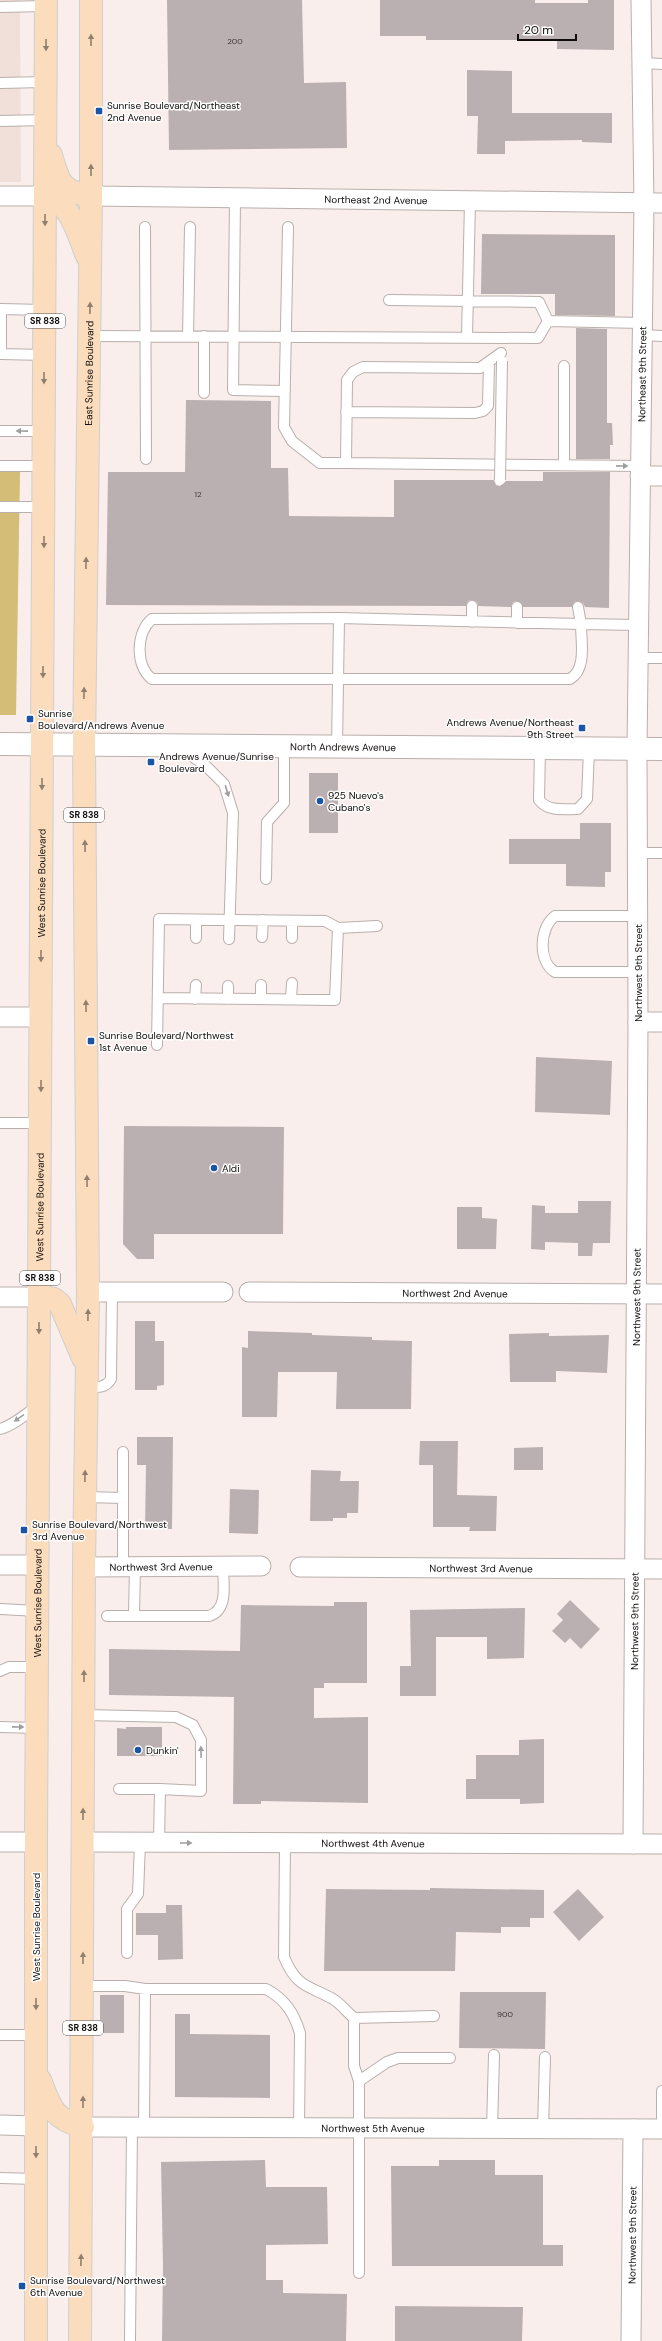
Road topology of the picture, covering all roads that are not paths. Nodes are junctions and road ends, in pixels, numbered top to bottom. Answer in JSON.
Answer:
{"nodes":[{"id":1,"x":91,"y":0,"type":"edge"},
{"id":2,"x":641,"y":0,"type":"edge"},
{"id":3,"x":46,"y":3,"type":"edge"},
{"id":4,"x":0,"y":7,"type":"edge"},
{"id":5,"x":642,"y":63,"type":"junction"},
{"id":6,"x":662,"y":64,"type":"edge"},
{"id":7,"x":45,"y":82,"type":"junction"},
{"id":8,"x":0,"y":83,"type":"edge"},
{"id":9,"x":0,"y":121,"type":"edge"},
{"id":10,"x":45,"y":129,"type":"junction"},
{"id":11,"x":0,"y":196,"type":"edge"},
{"id":12,"x":45,"y":196,"type":"junction"},
{"id":13,"x":91,"y":196,"type":"junction"},
{"id":14,"x":235,"y":198,"type":"junction"},
{"id":15,"x":470,"y":201,"type":"junction"},
{"id":16,"x":653,"y":203,"type":"edge"},
{"id":17,"x":145,"y":227,"type":"dead end"},
{"id":18,"x":190,"y":227,"type":"dead end"},
{"id":19,"x":288,"y":227,"type":"dead end"},
{"id":20,"x":90,"y":265,"type":"junction"},
{"id":21,"x":389,"y":300,"type":"dead end"},
{"id":22,"x":468,"y":301,"type":"junction"},
{"id":23,"x":44,"y":310,"type":"junction"},
{"id":24,"x":548,"y":321,"type":"junction"},
{"id":25,"x":642,"y":329,"type":"junction"},
{"id":26,"x":89,"y":336,"type":"junction"},
{"id":27,"x":147,"y":336,"type":"junction"},
{"id":28,"x":188,"y":336,"type":"junction"},
{"id":29,"x":204,"y":336,"type":"junction"},
{"id":30,"x":234,"y":336,"type":"junction"},
{"id":31,"x":662,"y":336,"type":"edge"},
{"id":32,"x":286,"y":337,"type":"junction"},
{"id":33,"x":467,"y":337,"type":"junction"},
{"id":34,"x":501,"y":337,"type":"junction"},
{"id":35,"x":44,"y":355,"type":"junction"},
{"id":36,"x":502,"y":357,"type":"junction"},
{"id":37,"x":489,"y":362,"type":"junction"},
{"id":38,"x":564,"y":366,"type":"dead end"},
{"id":39,"x":285,"y":391,"type":"junction"},
{"id":40,"x":204,"y":393,"type":"dead end"},
{"id":41,"x":346,"y":412,"type":"junction"},
{"id":42,"x":0,"y":431,"type":"edge"},
{"id":43,"x":44,"y":431,"type":"junction"},
{"id":44,"x":146,"y":459,"type":"dead end"},
{"id":45,"x":346,"y":463,"type":"junction"},
{"id":46,"x":564,"y":465,"type":"junction"},
{"id":47,"x":0,"y":466,"type":"edge"},
{"id":48,"x":44,"y":466,"type":"junction"},
{"id":49,"x":640,"y":471,"type":"junction"},
{"id":50,"x":662,"y":476,"type":"edge"},
{"id":51,"x":500,"y":480,"type":"dead end"},
{"id":52,"x":0,"y":507,"type":"edge"},
{"id":53,"x":44,"y":507,"type":"junction"},
{"id":54,"x":472,"y":606,"type":"dead end"},
{"id":55,"x":517,"y":607,"type":"dead end"},
{"id":56,"x":578,"y":607,"type":"dead end"},
{"id":57,"x":339,"y":618,"type":"junction"},
{"id":58,"x":472,"y":622,"type":"junction"},
{"id":59,"x":517,"y":623,"type":"junction"},
{"id":60,"x":581,"y":624,"type":"junction"},
{"id":61,"x":638,"y":625,"type":"junction"},
{"id":62,"x":638,"y":658,"type":"junction"},
{"id":63,"x":662,"y":658,"type":"edge"},
{"id":64,"x":338,"y":679,"type":"junction"},
{"id":65,"x":0,"y":744,"type":"edge"},
{"id":66,"x":43,"y":745,"type":"junction"},
{"id":67,"x":84,"y":746,"type":"junction"},
{"id":68,"x":178,"y":746,"type":"junction"},
{"id":69,"x":284,"y":747,"type":"junction"},
{"id":70,"x":337,"y":747,"type":"junction"},
{"id":71,"x":540,"y":748,"type":"junction"},
{"id":72,"x":589,"y":749,"type":"junction"},
{"id":73,"x":637,"y":749,"type":"junction"},
{"id":74,"x":662,"y":749,"type":"edge"},
{"id":75,"x":638,"y":853,"type":"junction"},
{"id":76,"x":662,"y":853,"type":"edge"},
{"id":77,"x":266,"y":879,"type":"dead end"},
{"id":78,"x":638,"y":916,"type":"junction"},
{"id":79,"x":196,"y":920,"type":"junction"},
{"id":80,"x":230,"y":920,"type":"junction"},
{"id":81,"x":263,"y":920,"type":"junction"},
{"id":82,"x":292,"y":921,"type":"junction"},
{"id":83,"x":377,"y":926,"type":"dead end"},
{"id":84,"x":338,"y":928,"type":"junction"},
{"id":85,"x":262,"y":937,"type":"dead end"},
{"id":86,"x":196,"y":938,"type":"dead end"},
{"id":87,"x":292,"y":938,"type":"dead end"},
{"id":88,"x":229,"y":939,"type":"dead end"},
{"id":89,"x":638,"y":972,"type":"junction"},
{"id":90,"x":292,"y":983,"type":"dead end"},
{"id":91,"x":196,"y":985,"type":"dead end"},
{"id":92,"x":261,"y":985,"type":"dead end"},
{"id":93,"x":228,"y":986,"type":"dead end"},
{"id":94,"x":158,"y":998,"type":"junction"},
{"id":95,"x":195,"y":999,"type":"junction"},
{"id":96,"x":228,"y":999,"type":"junction"},
{"id":97,"x":261,"y":999,"type":"junction"},
{"id":98,"x":291,"y":999,"type":"junction"},
{"id":99,"x":0,"y":1017,"type":"edge"},
{"id":100,"x":41,"y":1017,"type":"junction"},
{"id":101,"x":638,"y":1022,"type":"junction"},
{"id":102,"x":662,"y":1022,"type":"edge"},
{"id":103,"x":156,"y":1045,"type":"dead end"},
{"id":104,"x":0,"y":1123,"type":"edge"},
{"id":105,"x":40,"y":1123,"type":"junction"},
{"id":106,"x":88,"y":1292,"type":"junction"},
{"id":107,"x":112,"y":1292,"type":"junction"},
{"id":108,"x":223,"y":1292,"type":"dead end"},
{"id":109,"x":249,"y":1292,"type":"dead end"},
{"id":110,"x":635,"y":1294,"type":"junction"},
{"id":111,"x":662,"y":1294,"type":"edge"},
{"id":112,"x":0,"y":1297,"type":"edge"},
{"id":113,"x":40,"y":1297,"type":"junction"},
{"id":114,"x":87,"y":1378,"type":"junction"},
{"id":115,"x":39,"y":1405,"type":"junction"},
{"id":116,"x":0,"y":1429,"type":"edge"},
{"id":117,"x":123,"y":1452,"type":"dead end"},
{"id":118,"x":85,"y":1497,"type":"junction"},
{"id":119,"x":123,"y":1498,"type":"junction"},
{"id":120,"x":0,"y":1565,"type":"edge"},
{"id":121,"x":38,"y":1565,"type":"junction"},
{"id":122,"x":223,"y":1566,"type":"junction"},
{"id":123,"x":261,"y":1566,"type":"dead end"},
{"id":124,"x":84,"y":1567,"type":"junction"},
{"id":125,"x":129,"y":1567,"type":"junction"},
{"id":126,"x":300,"y":1567,"type":"dead end"},
{"id":127,"x":634,"y":1569,"type":"junction"},
{"id":128,"x":662,"y":1569,"type":"edge"},
{"id":129,"x":0,"y":1609,"type":"edge"},
{"id":130,"x":38,"y":1611,"type":"junction"},
{"id":131,"x":134,"y":1615,"type":"junction"},
{"id":132,"x":107,"y":1616,"type":"dead end"},
{"id":133,"x":37,"y":1667,"type":"junction"},
{"id":134,"x":0,"y":1671,"type":"edge"},
{"id":135,"x":84,"y":1715,"type":"junction"},
{"id":136,"x":0,"y":1727,"type":"edge"},
{"id":137,"x":37,"y":1728,"type":"junction"},
{"id":138,"x":119,"y":1789,"type":"dead end"},
{"id":139,"x":160,"y":1789,"type":"junction"},
{"id":140,"x":0,"y":1842,"type":"edge"},
{"id":141,"x":36,"y":1842,"type":"junction"},
{"id":142,"x":83,"y":1842,"type":"junction"},
{"id":143,"x":140,"y":1843,"type":"junction"},
{"id":144,"x":160,"y":1843,"type":"junction"},
{"id":145,"x":285,"y":1843,"type":"junction"},
{"id":146,"x":633,"y":1844,"type":"junction"},
{"id":147,"x":662,"y":1844,"type":"edge"},
{"id":148,"x":127,"y":1953,"type":"dead end"},
{"id":149,"x":83,"y":1986,"type":"junction"},
{"id":150,"x":145,"y":1989,"type":"junction"},
{"id":151,"x":434,"y":2016,"type":"dead end"},
{"id":152,"x":354,"y":2018,"type":"junction"},
{"id":153,"x":0,"y":2035,"type":"edge"},
{"id":154,"x":37,"y":2035,"type":"junction"},
{"id":155,"x":494,"y":2055,"type":"dead end"},
{"id":156,"x":545,"y":2057,"type":"dead end"},
{"id":157,"x":450,"y":2058,"type":"dead end"},
{"id":158,"x":37,"y":2071,"type":"junction"},
{"id":159,"x":360,"y":2081,"type":"junction"},
{"id":160,"x":662,"y":2091,"type":"edge"},
{"id":161,"x":0,"y":2125,"type":"edge"},
{"id":162,"x":36,"y":2126,"type":"junction"},
{"id":163,"x":83,"y":2127,"type":"junction"},
{"id":164,"x":138,"y":2128,"type":"junction"},
{"id":165,"x":299,"y":2128,"type":"junction"},
{"id":166,"x":360,"y":2128,"type":"junction"},
{"id":167,"x":492,"y":2129,"type":"junction"},
{"id":168,"x":543,"y":2129,"type":"junction"},
{"id":169,"x":634,"y":2129,"type":"junction"},
{"id":170,"x":662,"y":2129,"type":"edge"},
{"id":171,"x":0,"y":2178,"type":"edge"},
{"id":172,"x":36,"y":2178,"type":"junction"},
{"id":173,"x":359,"y":2273,"type":"dead end"},
{"id":174,"x":36,"y":2341,"type":"edge"},
{"id":175,"x":80,"y":2341,"type":"edge"},
{"id":176,"x":130,"y":2341,"type":"edge"},
{"id":177,"x":631,"y":2341,"type":"edge"}],
"edges":[{"from":13,"to":1,"type":"main road","name":"East Sunrise Boulevard","number":"SR 838","one_way":true},
{"from":2,"to":5,"type":"street","name":"Northeast 9th Street"},
{"from":3,"to":4,"type":"lane"},
{"from":3,"to":7,"type":"main road","number":"SR 838","one_way":true},
{"from":5,"to":6,"type":"lane"},
{"from":5,"to":16,"type":"street","name":"Northeast 9th Street"},
{"from":7,"to":8,"type":"lane"},
{"from":7,"to":10,"type":"main road","number":"SR 838"},
{"from":9,"to":10,"type":"lane"},
{"from":10,"to":12,"type":"main road","number":"SR 838"},
{"from":10,"to":13,"type":"main road"},
{"from":11,"to":12,"type":"street"},
{"from":12,"to":20,"type":"main road"},
{"from":12,"to":23,"type":"main road","number":"SR 838","one_way":true},
{"from":13,"to":14,"type":"street","name":"Northeast 2nd Avenue"},
{"from":13,"to":20,"type":"main road","name":"East Sunrise Boulevard","number":"SR 838"},
{"from":14,"to":15,"type":"street","name":"Northeast 2nd Avenue"},
{"from":14,"to":30,"type":"lane"},
{"from":15,"to":16,"type":"street","name":"Northeast 2nd Avenue"},
{"from":15,"to":22,"type":"lane"},
{"from":16,"to":25,"type":"street","name":"Northeast 9th Street"},
{"from":17,"to":27,"type":"lane"},
{"from":18,"to":28,"type":"lane"},
{"from":19,"to":32,"type":"lane"},
{"from":26,"to":20,"type":"main road","name":"East Sunrise Boulevard","number":"SR 838","one_way":true},
{"from":21,"to":22,"type":"lane"},
{"from":22,"to":24,"type":"lane"},
{"from":22,"to":33,"type":"lane"},
{"from":23,"to":35,"type":"main road","number":"SR 838"},
{"from":23,"to":35,"type":"lane"},
{"from":24,"to":25,"type":"lane"},
{"from":24,"to":34,"type":"lane"},
{"from":25,"to":31,"type":"lane"},
{"from":25,"to":49,"type":"street","name":"Northeast 9th Street"},
{"from":26,"to":27,"type":"lane"},
{"from":67,"to":26,"type":"main road","name":"East Sunrise Boulevard","number":"SR 838","one_way":true},
{"from":27,"to":28,"type":"lane"},
{"from":27,"to":44,"type":"lane"},
{"from":28,"to":29,"type":"lane"},
{"from":29,"to":30,"type":"lane"},
{"from":29,"to":40,"type":"lane"},
{"from":30,"to":32,"type":"lane"},
{"from":30,"to":39,"type":"lane"},
{"from":32,"to":33,"type":"lane"},
{"from":32,"to":39,"type":"lane"},
{"from":33,"to":34,"type":"lane"},
{"from":34,"to":36,"type":"lane"},
{"from":35,"to":43,"type":"main road","number":"SR 838","one_way":true},
{"from":36,"to":37,"type":"lane"},
{"from":36,"to":51,"type":"lane","bridge":true},
{"from":37,"to":41,"type":"lane"},
{"from":37,"to":41,"type":"lane"},
{"from":38,"to":46,"type":"lane"},
{"from":39,"to":45,"type":"lane"},
{"from":41,"to":45,"type":"lane"},
{"from":43,"to":42,"type":"lane","one_way":true},
{"from":43,"to":48,"type":"main road","number":"SR 838"},
{"from":45,"to":46,"type":"lane"},
{"from":46,"to":49,"type":"lane","one_way":true},
{"from":47,"to":48,"type":"lane"},
{"from":48,"to":53,"type":"main road","number":"SR 838"},
{"from":49,"to":50,"type":"street"},
{"from":49,"to":61,"type":"street","name":"Northeast 9th Street"},
{"from":52,"to":53,"type":"lane"},
{"from":53,"to":66,"type":"main road","number":"SR 838","one_way":true},
{"from":54,"to":58,"type":"lane"},
{"from":55,"to":59,"type":"lane"},
{"from":56,"to":60,"type":"lane"},
{"from":57,"to":58,"type":"lane"},
{"from":57,"to":64,"type":"lane"},
{"from":57,"to":64,"type":"lane"},
{"from":58,"to":59,"type":"lane"},
{"from":59,"to":60,"type":"lane"},
{"from":60,"to":61,"type":"lane"},
{"from":60,"to":64,"type":"lane"},
{"from":61,"to":62,"type":"street","name":"Northeast 9th Street"},
{"from":62,"to":63,"type":"lane"},
{"from":62,"to":73,"type":"street","name":"Northeast 9th Street"},
{"from":64,"to":70,"type":"lane"},
{"from":65,"to":66,"type":"main road","name":"North Andrews Avenue"},
{"from":66,"to":67,"type":"main road","name":"North Andrews Avenue"},
{"from":66,"to":100,"type":"main road","name":"West Sunrise Boulevard","number":"SR 838","one_way":true},
{"from":67,"to":68,"type":"main road","name":"North Andrews Avenue"},
{"from":106,"to":67,"type":"main road","number":"SR 838","one_way":true},
{"from":68,"to":69,"type":"main road","name":"North Andrews Avenue"},
{"from":68,"to":80,"type":"lane","one_way":true},
{"from":69,"to":70,"type":"main road","name":"North Andrews Avenue"},
{"from":69,"to":77,"type":"lane"},
{"from":70,"to":71,"type":"main road","name":"North Andrews Avenue"},
{"from":71,"to":72,"type":"main road","name":"North Andrews Avenue"},
{"from":71,"to":72,"type":"lane"},
{"from":72,"to":73,"type":"main road","name":"North Andrews Avenue"},
{"from":73,"to":74,"type":"main road","name":"North Andrews Avenue"},
{"from":73,"to":75,"type":"street","name":"Northwest 9th Street"},
{"from":75,"to":76,"type":"lane"},
{"from":75,"to":78,"type":"street","name":"Northwest 9th Street"},
{"from":78,"to":89,"type":"street","name":"Northwest 9th Street"},
{"from":78,"to":89,"type":"lane"},
{"from":79,"to":80,"type":"lane"},
{"from":79,"to":86,"type":"lane"},
{"from":79,"to":94,"type":"lane"},
{"from":80,"to":81,"type":"lane"},
{"from":80,"to":88,"type":"lane"},
{"from":81,"to":82,"type":"lane"},
{"from":81,"to":85,"type":"lane"},
{"from":82,"to":84,"type":"lane"},
{"from":82,"to":87,"type":"lane"},
{"from":83,"to":84,"type":"lane"},
{"from":84,"to":98,"type":"lane"},
{"from":89,"to":101,"type":"street","name":"Northwest 9th Street"},
{"from":90,"to":98,"type":"lane"},
{"from":91,"to":95,"type":"lane"},
{"from":92,"to":97,"type":"lane"},
{"from":93,"to":96,"type":"lane"},
{"from":94,"to":95,"type":"lane"},
{"from":94,"to":103,"type":"lane"},
{"from":95,"to":96,"type":"lane"},
{"from":96,"to":97,"type":"lane"},
{"from":97,"to":98,"type":"lane"},
{"from":99,"to":100,"type":"street"},
{"from":100,"to":105,"type":"main road","name":"West Sunrise Boulevard","number":"SR 838","one_way":true},
{"from":101,"to":102,"type":"street"},
{"from":101,"to":110,"type":"street","name":"Northwest 9th Street"},
{"from":104,"to":105,"type":"lane"},
{"from":105,"to":113,"type":"main road","name":"West Sunrise Boulevard","number":"SR 838"},
{"from":106,"to":107,"type":"street"},
{"from":114,"to":106,"type":"main road","number":"SR 838","one_way":true},
{"from":107,"to":108,"type":"street"},
{"from":107,"to":114,"type":"lane"},
{"from":109,"to":110,"type":"street","name":"Northwest 2nd Avenue"},
{"from":110,"to":111,"type":"street","name":"Northwest 2nd Avenue"},
{"from":110,"to":127,"type":"street","name":"Northwest 9th Street"},
{"from":112,"to":113,"type":"street"},
{"from":113,"to":114,"type":"main road"},
{"from":113,"to":115,"type":"main road","name":"West Sunrise Boulevard","number":"SR 838","one_way":true},
{"from":118,"to":114,"type":"main road","number":"SR 838","one_way":true},
{"from":115,"to":116,"type":"lane","one_way":true},
{"from":115,"to":121,"type":"main road","name":"West Sunrise Boulevard","number":"SR 838"},
{"from":117,"to":119,"type":"lane"},
{"from":118,"to":119,"type":"lane"},
{"from":118,"to":124,"type":"main road","number":"SR 838"},
{"from":119,"to":125,"type":"lane"},
{"from":120,"to":121,"type":"street"},
{"from":121,"to":130,"type":"main road","name":"West Sunrise Boulevard","number":"SR 838"},
{"from":122,"to":123,"type":"street","name":"Northwest 3rd Avenue"},
{"from":122,"to":125,"type":"street","name":"Northwest 3rd Avenue"},
{"from":122,"to":131,"type":"lane"},
{"from":124,"to":125,"type":"street","name":"Northwest 3rd Avenue"},
{"from":135,"to":124,"type":"main road","number":"SR 838","one_way":true},
{"from":125,"to":131,"type":"lane"},
{"from":126,"to":127,"type":"street","name":"Northwest 3rd Avenue"},
{"from":127,"to":128,"type":"street","name":"Northwest 3rd Avenue"},
{"from":127,"to":146,"type":"street","name":"Northwest 9th Street"},
{"from":129,"to":130,"type":"lane"},
{"from":130,"to":133,"type":"main road","name":"West Sunrise Boulevard","number":"SR 838"},
{"from":131,"to":132,"type":"lane"},
{"from":133,"to":134,"type":"lane"},
{"from":133,"to":137,"type":"main road","name":"West Sunrise Boulevard","number":"SR 838"},
{"from":139,"to":135,"type":"lane","one_way":true},
{"from":142,"to":135,"type":"main road","number":"SR 838","one_way":true},
{"from":136,"to":137,"type":"lane","one_way":true},
{"from":137,"to":141,"type":"main road","name":"West Sunrise Boulevard","number":"SR 838"},
{"from":138,"to":139,"type":"lane"},
{"from":139,"to":144,"type":"lane"},
{"from":140,"to":141,"type":"street"},
{"from":141,"to":154,"type":"main road","name":"West Sunrise Boulevard","number":"SR 838","one_way":true},
{"from":142,"to":143,"type":"street","name":"Northwest 4th Avenue"},
{"from":149,"to":142,"type":"main road","number":"SR 838","one_way":true},
{"from":143,"to":144,"type":"street","name":"Northwest 4th Avenue"},
{"from":143,"to":148,"type":"lane"},
{"from":144,"to":145,"type":"street","name":"Northwest 4th Avenue","one_way":true},
{"from":145,"to":146,"type":"street","name":"Northwest 4th Avenue"},
{"from":145,"to":152,"type":"lane"},
{"from":146,"to":147,"type":"street","name":"Northwest 4th Avenue"},
{"from":149,"to":150,"type":"lane"},
{"from":163,"to":149,"type":"main road","number":"SR 838","one_way":true},
{"from":150,"to":164,"type":"lane"},
{"from":150,"to":165,"type":"lane"},
{"from":151,"to":152,"type":"lane"},
{"from":152,"to":159,"type":"lane"},
{"from":153,"to":154,"type":"lane"},
{"from":154,"to":158,"type":"main road","name":"West Sunrise Boulevard","number":"SR 838"},
{"from":155,"to":167,"type":"lane"},
{"from":156,"to":168,"type":"lane"},
{"from":157,"to":159,"type":"lane"},
{"from":158,"to":162,"type":"main road","name":"West Sunrise Boulevard","number":"SR 838"},
{"from":158,"to":163,"type":"main road"},
{"from":159,"to":166,"type":"lane"},
{"from":160,"to":170,"type":"lane"},
{"from":161,"to":162,"type":"street"},
{"from":162,"to":172,"type":"main road","name":"West Sunrise Boulevard","number":"SR 838","one_way":true},
{"from":163,"to":164,"type":"street","name":"Northwest 5th Avenue"},
{"from":175,"to":163,"type":"main road","number":"SR 838","one_way":true},
{"from":164,"to":165,"type":"street","name":"Northwest 5th Avenue"},
{"from":164,"to":176,"type":"lane"},
{"from":165,"to":166,"type":"street","name":"Northwest 5th Avenue"},
{"from":166,"to":167,"type":"street","name":"Northwest 5th Avenue"},
{"from":166,"to":173,"type":"lane"},
{"from":167,"to":168,"type":"street","name":"Northwest 5th Avenue"},
{"from":168,"to":169,"type":"street","name":"Northwest 5th Avenue"},
{"from":169,"to":170,"type":"street","name":"Northwest 5th Avenue"},
{"from":169,"to":177,"type":"street","name":"Northwest 9th Street"},
{"from":171,"to":172,"type":"lane"},
{"from":172,"to":174,"type":"main road","name":"West Sunrise Boulevard","number":"SR 838"}]}
